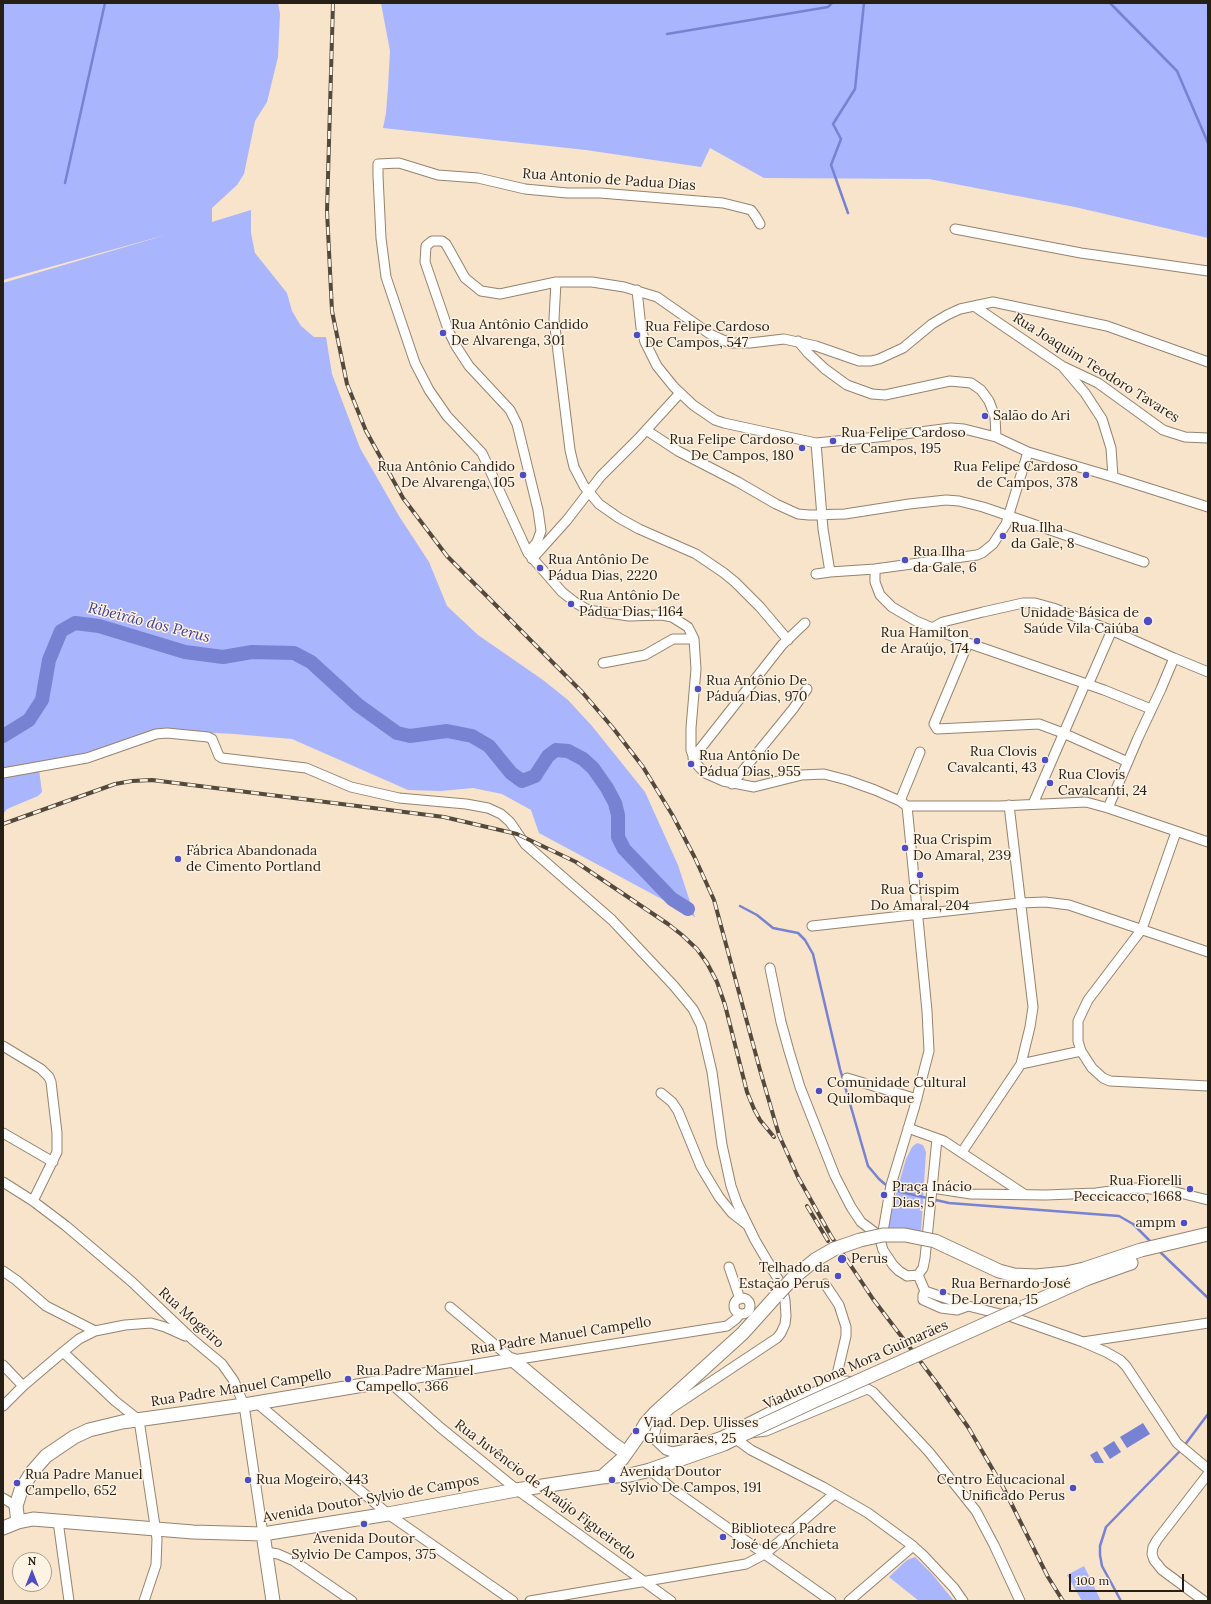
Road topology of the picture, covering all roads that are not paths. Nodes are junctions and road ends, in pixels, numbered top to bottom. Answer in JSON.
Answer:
{"nodes":[{"id":1,"x":760,"y":224,"type":"dead end"},
{"id":2,"x":955,"y":229,"type":"dead end"},
{"id":3,"x":1208,"y":271,"type":"edge"},
{"id":4,"x":556,"y":282,"type":"junction"},
{"id":5,"x":637,"y":290,"type":"junction"},
{"id":6,"x":974,"y":306,"type":"junction"},
{"id":7,"x":798,"y":341,"type":"junction"},
{"id":8,"x":1208,"y":362,"type":"edge"},
{"id":9,"x":1062,"y":366,"type":"junction"},
{"id":10,"x":680,"y":393,"type":"junction"},
{"id":11,"x":646,"y":430,"type":"junction"},
{"id":12,"x":996,"y":437,"type":"junction"},
{"id":13,"x":1208,"y":438,"type":"edge"},
{"id":14,"x":816,"y":443,"type":"junction"},
{"id":15,"x":1028,"y":452,"type":"junction"},
{"id":16,"x":1113,"y":477,"type":"junction"},
{"id":17,"x":589,"y":492,"type":"junction"},
{"id":18,"x":1208,"y":508,"type":"edge"},
{"id":19,"x":822,"y":515,"type":"junction"},
{"id":20,"x":1010,"y":515,"type":"junction"},
{"id":21,"x":530,"y":556,"type":"junction"},
{"id":22,"x":1144,"y":562,"type":"dead end"},
{"id":23,"x":875,"y":569,"type":"junction"},
{"id":24,"x":830,"y":572,"type":"junction"},
{"id":25,"x":816,"y":574,"type":"dead end"},
{"id":26,"x":805,"y":623,"type":"dead end"},
{"id":27,"x":934,"y":627,"type":"junction"},
{"id":28,"x":1112,"y":630,"type":"junction"},
{"id":29,"x":694,"y":640,"type":"junction"},
{"id":30,"x":788,"y":640,"type":"junction"},
{"id":31,"x":968,"y":642,"type":"junction"},
{"id":32,"x":1174,"y":658,"type":"junction"},
{"id":33,"x":603,"y":663,"type":"dead end"},
{"id":34,"x":1208,"y":672,"type":"edge"},
{"id":35,"x":1087,"y":684,"type":"junction"},
{"id":36,"x":807,"y":689,"type":"dead end"},
{"id":37,"x":1151,"y":709,"type":"junction"},
{"id":38,"x":1063,"y":733,"type":"junction"},
{"id":39,"x":920,"y":752,"type":"dead end"},
{"id":40,"x":693,"y":758,"type":"junction"},
{"id":41,"x":1128,"y":762,"type":"junction"},
{"id":42,"x":3,"y":772,"type":"edge"},
{"id":43,"x":732,"y":784,"type":"junction"},
{"id":44,"x":903,"y":803,"type":"junction"},
{"id":45,"x":1033,"y":804,"type":"junction"},
{"id":46,"x":1009,"y":806,"type":"junction"},
{"id":47,"x":1108,"y":808,"type":"junction"},
{"id":48,"x":1176,"y":832,"type":"junction"},
{"id":49,"x":1208,"y":842,"type":"edge"},
{"id":50,"x":1020,"y":904,"type":"junction"},
{"id":51,"x":917,"y":915,"type":"junction"},
{"id":52,"x":812,"y":926,"type":"dead end"},
{"id":53,"x":1142,"y":928,"type":"junction"},
{"id":54,"x":1208,"y":952,"type":"edge"},
{"id":55,"x":770,"y":968,"type":"dead end"},
{"id":56,"x":3,"y":1046,"type":"edge"},
{"id":57,"x":1081,"y":1051,"type":"junction"},
{"id":58,"x":1021,"y":1064,"type":"junction"},
{"id":59,"x":847,"y":1078,"type":"dead end"},
{"id":60,"x":1208,"y":1086,"type":"edge"},
{"id":61,"x":661,"y":1093,"type":"dead end"},
{"id":62,"x":917,"y":1099,"type":"junction"},
{"id":63,"x":908,"y":1128,"type":"junction"},
{"id":64,"x":3,"y":1133,"type":"edge"},
{"id":65,"x":938,"y":1138,"type":"junction"},
{"id":66,"x":962,"y":1152,"type":"junction"},
{"id":67,"x":53,"y":1162,"type":"junction"},
{"id":68,"x":3,"y":1182,"type":"edge"},
{"id":69,"x":932,"y":1189,"type":"junction"},
{"id":70,"x":1024,"y":1194,"type":"junction"},
{"id":71,"x":1208,"y":1200,"type":"edge"},
{"id":72,"x":33,"y":1201,"type":"junction"},
{"id":73,"x":747,"y":1225,"type":"junction"},
{"id":74,"x":1208,"y":1234,"type":"edge"},
{"id":75,"x":881,"y":1237,"type":"junction"},
{"id":76,"x":1208,"y":1241,"type":"edge"},
{"id":77,"x":1169,"y":1247,"type":"junction"},
{"id":78,"x":728,"y":1267,"type":"dead end"},
{"id":79,"x":3,"y":1271,"type":"edge"},
{"id":80,"x":1085,"y":1274,"type":"junction"},
{"id":81,"x":918,"y":1275,"type":"junction"},
{"id":82,"x":825,"y":1284,"type":"dead end"},
{"id":83,"x":450,"y":1307,"type":"dead end"},
{"id":84,"x":1006,"y":1315,"type":"junction"},
{"id":85,"x":1208,"y":1323,"type":"edge"},
{"id":86,"x":95,"y":1332,"type":"junction"},
{"id":87,"x":192,"y":1339,"type":"junction"},
{"id":88,"x":1082,"y":1342,"type":"junction"},
{"id":89,"x":62,"y":1352,"type":"junction"},
{"id":90,"x":513,"y":1360,"type":"junction"},
{"id":91,"x":3,"y":1365,"type":"edge"},
{"id":92,"x":388,"y":1381,"type":"junction"},
{"id":93,"x":835,"y":1383,"type":"junction"},
{"id":94,"x":23,"y":1386,"type":"junction"},
{"id":95,"x":867,"y":1389,"type":"junction"},
{"id":96,"x":250,"y":1404,"type":"junction"},
{"id":97,"x":3,"y":1406,"type":"edge"},
{"id":98,"x":140,"y":1420,"type":"junction"},
{"id":99,"x":639,"y":1435,"type":"junction"},
{"id":100,"x":743,"y":1435,"type":"junction"},
{"id":101,"x":654,"y":1437,"type":"junction"},
{"id":102,"x":626,"y":1453,"type":"junction"},
{"id":103,"x":1208,"y":1469,"type":"edge"},
{"id":104,"x":650,"y":1470,"type":"junction"},
{"id":105,"x":1208,"y":1474,"type":"edge"},
{"id":106,"x":602,"y":1477,"type":"junction"},
{"id":107,"x":516,"y":1490,"type":"junction"},
{"id":108,"x":834,"y":1494,"type":"junction"},
{"id":109,"x":3,"y":1498,"type":"edge"},
{"id":110,"x":16,"y":1506,"type":"junction"},
{"id":111,"x":388,"y":1514,"type":"junction"},
{"id":112,"x":58,"y":1521,"type":"junction"},
{"id":113,"x":18,"y":1522,"type":"junction"},
{"id":114,"x":3,"y":1528,"type":"edge"},
{"id":115,"x":156,"y":1528,"type":"junction"},
{"id":116,"x":263,"y":1534,"type":"junction"},
{"id":117,"x":913,"y":1546,"type":"junction"},
{"id":118,"x":266,"y":1552,"type":"junction"},
{"id":119,"x":765,"y":1554,"type":"junction"},
{"id":120,"x":644,"y":1582,"type":"junction"},
{"id":121,"x":69,"y":1601,"type":"edge"},
{"id":122,"x":144,"y":1601,"type":"edge"},
{"id":123,"x":273,"y":1601,"type":"edge"},
{"id":124,"x":352,"y":1601,"type":"edge"},
{"id":125,"x":513,"y":1601,"type":"edge"},
{"id":126,"x":530,"y":1601,"type":"edge"},
{"id":127,"x":670,"y":1601,"type":"edge"},
{"id":128,"x":831,"y":1601,"type":"edge"},
{"id":129,"x":849,"y":1601,"type":"edge"},
{"id":130,"x":963,"y":1601,"type":"edge"},
{"id":131,"x":1020,"y":1601,"type":"edge"},
{"id":132,"x":1204,"y":1601,"type":"edge"}],
"edges":[{"from":1,"to":21,"type":"street","name":"Rua Antonio de Padua Dias"},
{"from":2,"to":3,"type":"street"},
{"from":4,"to":5,"type":"street"},
{"from":4,"to":17,"type":"street"},
{"from":4,"to":21,"type":"street"},
{"from":5,"to":7,"type":"street"},
{"from":5,"to":10,"type":"street"},
{"from":6,"to":7,"type":"street"},
{"from":6,"to":8,"type":"street"},
{"from":6,"to":9,"type":"street","name":"Rua Joaquim Teodoro Tavares"},
{"from":7,"to":12,"type":"street"},
{"from":9,"to":13,"type":"street","name":"Rua Joaquim Teodoro Tavares"},
{"from":9,"to":16,"type":"street"},
{"from":10,"to":11,"type":"street"},
{"from":10,"to":14,"type":"street"},
{"from":11,"to":17,"type":"street"},
{"from":11,"to":19,"type":"street"},
{"from":12,"to":14,"type":"street"},
{"from":12,"to":15,"type":"street"},
{"from":14,"to":19,"type":"street"},
{"from":15,"to":16,"type":"street"},
{"from":15,"to":20,"type":"street"},
{"from":16,"to":18,"type":"street"},
{"from":17,"to":21,"type":"street"},
{"from":17,"to":30,"type":"street"},
{"from":19,"to":20,"type":"street"},
{"from":19,"to":24,"type":"street"},
{"from":20,"to":22,"type":"street"},
{"from":20,"to":23,"type":"street"},
{"from":21,"to":29,"type":"street"},
{"from":23,"to":24,"type":"street"},
{"from":23,"to":27,"type":"street"},
{"from":24,"to":25,"type":"street"},
{"from":26,"to":30,"type":"street"},
{"from":27,"to":28,"type":"street"},
{"from":27,"to":31,"type":"street"},
{"from":28,"to":32,"type":"street"},
{"from":28,"to":35,"type":"street"},
{"from":29,"to":33,"type":"street"},
{"from":29,"to":40,"type":"street"},
{"from":30,"to":40,"type":"street"},
{"from":31,"to":35,"type":"street"},
{"from":31,"to":38,"type":"street"},
{"from":32,"to":34,"type":"street"},
{"from":32,"to":37,"type":"street"},
{"from":35,"to":37,"type":"street"},
{"from":35,"to":38,"type":"street"},
{"from":36,"to":43,"type":"street"},
{"from":37,"to":41,"type":"street"},
{"from":38,"to":41,"type":"street"},
{"from":38,"to":45,"type":"street"},
{"from":39,"to":44,"type":"street"},
{"from":40,"to":43,"type":"street"},
{"from":41,"to":47,"type":"street"},
{"from":42,"to":73,"type":"street"},
{"from":43,"to":44,"type":"street"},
{"from":44,"to":46,"type":"street"},
{"from":44,"to":51,"type":"street"},
{"from":45,"to":46,"type":"street"},
{"from":45,"to":47,"type":"street"},
{"from":46,"to":50,"type":"street"},
{"from":47,"to":48,"type":"street"},
{"from":48,"to":49,"type":"street"},
{"from":48,"to":53,"type":"street"},
{"from":50,"to":51,"type":"street"},
{"from":50,"to":53,"type":"street"},
{"from":50,"to":58,"type":"street"},
{"from":51,"to":52,"type":"street"},
{"from":51,"to":62,"type":"street"},
{"from":53,"to":54,"type":"street"},
{"from":53,"to":57,"type":"street"},
{"from":55,"to":75,"type":"street"},
{"from":56,"to":67,"type":"street"},
{"from":57,"to":58,"type":"street"},
{"from":57,"to":60,"type":"street"},
{"from":58,"to":66,"type":"street"},
{"from":59,"to":62,"type":"street"},
{"from":61,"to":73,"type":"street"},
{"from":62,"to":63,"type":"street"},
{"from":63,"to":65,"type":"street"},
{"from":63,"to":75,"type":"street"},
{"from":64,"to":67,"type":"street"},
{"from":65,"to":66,"type":"street"},
{"from":65,"to":69,"type":"street"},
{"from":66,"to":70,"type":"street"},
{"from":67,"to":72,"type":"street"},
{"from":68,"to":72,"type":"street","name":"Rua Mogeiro"},
{"from":69,"to":70,"type":"street"},
{"from":69,"to":81,"type":"street"},
{"from":70,"to":71,"type":"street"},
{"from":72,"to":87,"type":"street","name":"Rua Mogeiro"},
{"from":73,"to":101,"type":"street"},
{"from":74,"to":77,"type":"main road"},
{"from":75,"to":81,"type":"street"},
{"from":76,"to":77,"type":"main road"},
{"from":77,"to":80,"type":"main road"},
{"from":78,"to":90,"type":"street","name":"Rua Padre Manuel Campello"},
{"from":79,"to":86,"type":"street"},
{"from":80,"to":84,"type":"main road","name":"Viaduto Dona Mora Guimarães","bridge":true},
{"from":80,"to":99,"type":"main road","bridge":true},
{"from":81,"to":84,"type":"street"},
{"from":82,"to":93,"type":"street"},
{"from":83,"to":90,"type":"street"},
{"from":84,"to":88,"type":"street"},
{"from":84,"to":100,"type":"main road","name":"Viaduto Dona Mora Guimarães","bridge":true},
{"from":85,"to":88,"type":"street"},
{"from":86,"to":87,"type":"street"},
{"from":86,"to":89,"type":"street"},
{"from":87,"to":96,"type":"street","name":"Rua Mogeiro"},
{"from":88,"to":103,"type":"street"},
{"from":89,"to":94,"type":"street"},
{"from":89,"to":98,"type":"street"},
{"from":90,"to":92,"type":"main road","name":"Rua Padre Manuel Campello"},
{"from":90,"to":102,"type":"main road"},
{"from":91,"to":94,"type":"street"},
{"from":92,"to":96,"type":"main road","name":"Rua Padre Manuel Campello"},
{"from":92,"to":107,"type":"street","name":"Rua Juvêncio de Araújo Figueiredo"},
{"from":93,"to":95,"type":"street"},
{"from":93,"to":101,"type":"street"},
{"from":94,"to":97,"type":"street"},
{"from":95,"to":100,"type":"street","name":"Avenida Doutor Sylvio de Campos"},
{"from":95,"to":131,"type":"street"},
{"from":96,"to":98,"type":"main road","name":"Rua Padre Manuel Campello"},
{"from":96,"to":111,"type":"street"},
{"from":96,"to":116,"type":"street","name":"Rua Mogeiro"},
{"from":98,"to":110,"type":"main road","name":"Rua Padre Manuel Campello"},
{"from":98,"to":115,"type":"street"},
{"from":99,"to":101,"type":"street"},
{"from":99,"to":102,"type":"main road"},
{"from":100,"to":104,"type":"main road","name":"Avenida Doutor Sylvio de Campos"},
{"from":100,"to":108,"type":"street"},
{"from":102,"to":106,"type":"main road"},
{"from":104,"to":106,"type":"main road","name":"Avenida Doutor Sylvio de Campos"},
{"from":104,"to":119,"type":"street"},
{"from":105,"to":132,"type":"street"},
{"from":106,"to":107,"type":"main road","name":"Avenida Doutor Sylvio de Campos"},
{"from":107,"to":111,"type":"main road","name":"Avenida Doutor Sylvio de Campos"},
{"from":107,"to":120,"type":"street","name":"Rua Juvêncio de Araújo Figueiredo"},
{"from":108,"to":117,"type":"street"},
{"from":108,"to":119,"type":"street"},
{"from":109,"to":110,"type":"street"},
{"from":110,"to":113,"type":"main road"},
{"from":111,"to":116,"type":"main road","name":"Avenida Doutor Sylvio de Campos"},
{"from":111,"to":125,"type":"street"},
{"from":112,"to":113,"type":"main road","name":"Avenida Doutor Sylvio de Campos"},
{"from":112,"to":115,"type":"main road","name":"Avenida Doutor Sylvio de Campos"},
{"from":112,"to":121,"type":"street"},
{"from":113,"to":114,"type":"main road","name":"Avenida Doutor Sylvio de Campos"},
{"from":115,"to":116,"type":"main road","name":"Avenida Doutor Sylvio de Campos"},
{"from":115,"to":122,"type":"street"},
{"from":116,"to":118,"type":"main road"},
{"from":117,"to":129,"type":"street"},
{"from":117,"to":130,"type":"street"},
{"from":118,"to":123,"type":"main road"},
{"from":118,"to":124,"type":"street"},
{"from":119,"to":120,"type":"street"},
{"from":119,"to":128,"type":"street"},
{"from":120,"to":126,"type":"street"},
{"from":120,"to":127,"type":"street","name":"Rua Juvêncio de Araújo Figueiredo"}]}
